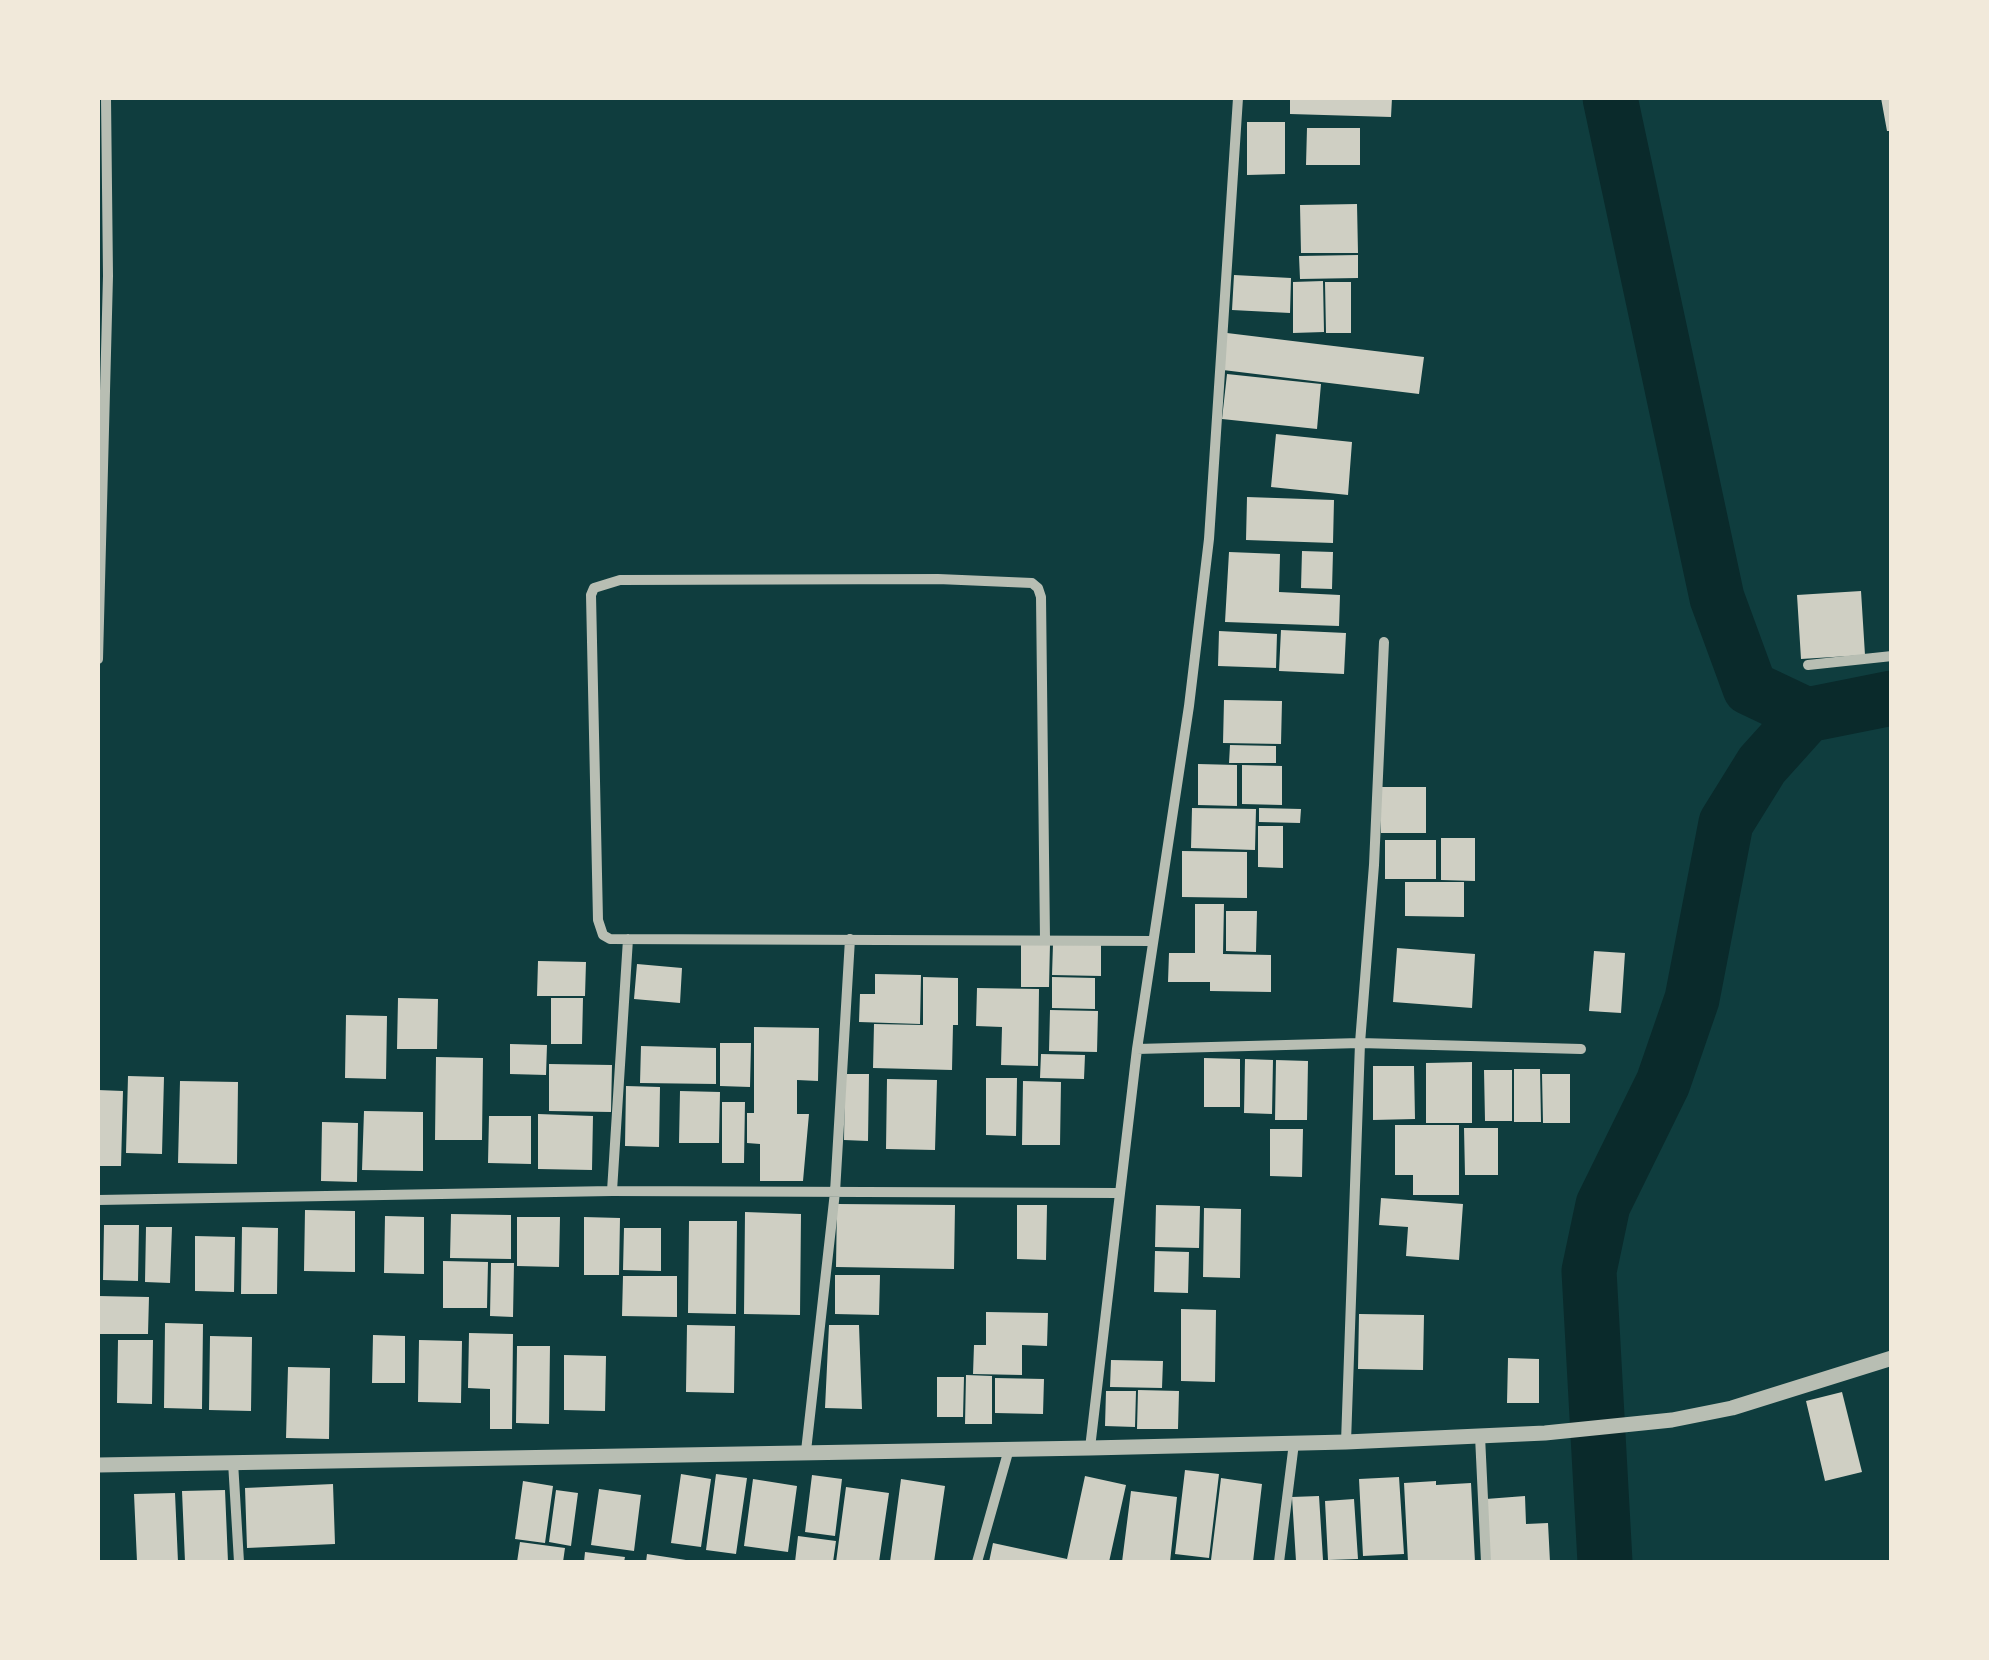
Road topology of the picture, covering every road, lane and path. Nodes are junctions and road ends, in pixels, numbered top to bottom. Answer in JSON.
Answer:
{"nodes":[{"id":1,"x":106,"y":98,"type":"edge"},
{"id":2,"x":1238,"y":98,"type":"edge"},
{"id":3,"x":1384,"y":642,"type":"dead end"},
{"id":4,"x":1892,"y":656,"type":"edge"},
{"id":5,"x":98,"y":659,"type":"edge"},
{"id":6,"x":1808,"y":665,"type":"dead end"},
{"id":7,"x":628,"y":939,"type":"junction"},
{"id":8,"x":850,"y":940,"type":"junction"},
{"id":9,"x":1045,"y":940,"type":"junction"},
{"id":10,"x":1153,"y":941,"type":"junction"},
{"id":11,"x":1360,"y":1043,"type":"junction"},
{"id":12,"x":1137,"y":1048,"type":"junction"},
{"id":13,"x":1581,"y":1048,"type":"dead end"},
{"id":14,"x":612,"y":1191,"type":"junction"},
{"id":15,"x":835,"y":1192,"type":"junction"},
{"id":16,"x":1118,"y":1193,"type":"junction"},
{"id":17,"x":98,"y":1200,"type":"edge"},
{"id":18,"x":1892,"y":1358,"type":"edge"},
{"id":19,"x":1480,"y":1436,"type":"junction"},
{"id":20,"x":1346,"y":1442,"type":"junction"},
{"id":21,"x":1294,"y":1444,"type":"junction"},
{"id":22,"x":1090,"y":1448,"type":"junction"},
{"id":23,"x":1008,"y":1449,"type":"junction"},
{"id":24,"x":806,"y":1451,"type":"junction"},
{"id":25,"x":233,"y":1462,"type":"junction"},
{"id":26,"x":98,"y":1465,"type":"edge"},
{"id":27,"x":238,"y":1562,"type":"edge"},
{"id":28,"x":976,"y":1562,"type":"edge"},
{"id":29,"x":1278,"y":1562,"type":"edge"},
{"id":30,"x":1486,"y":1562,"type":"edge"}],
"edges":[{"from":1,"to":5,"type":"street"},
{"from":2,"to":10,"type":"street"},
{"from":3,"to":11,"type":"street"},
{"from":4,"to":6,"type":"street"},
{"from":7,"to":8,"type":"street"},
{"from":7,"to":9,"type":"street"},
{"from":7,"to":14,"type":"street"},
{"from":8,"to":9,"type":"street"},
{"from":8,"to":15,"type":"street"},
{"from":9,"to":10,"type":"street"},
{"from":10,"to":12,"type":"street"},
{"from":11,"to":12,"type":"street"},
{"from":11,"to":13,"type":"street"},
{"from":11,"to":20,"type":"street"},
{"from":12,"to":16,"type":"street"},
{"from":14,"to":15,"type":"street"},
{"from":14,"to":17,"type":"street"},
{"from":15,"to":16,"type":"street"},
{"from":15,"to":24,"type":"street"},
{"from":16,"to":22,"type":"street"},
{"from":18,"to":19,"type":"street"},
{"from":19,"to":20,"type":"street"},
{"from":19,"to":30,"type":"street"},
{"from":20,"to":21,"type":"street"},
{"from":21,"to":22,"type":"street"},
{"from":21,"to":29,"type":"street"},
{"from":22,"to":23,"type":"street"},
{"from":23,"to":24,"type":"street"},
{"from":23,"to":28,"type":"street"},
{"from":24,"to":25,"type":"street"},
{"from":25,"to":26,"type":"street"},
{"from":25,"to":27,"type":"street"}]}
